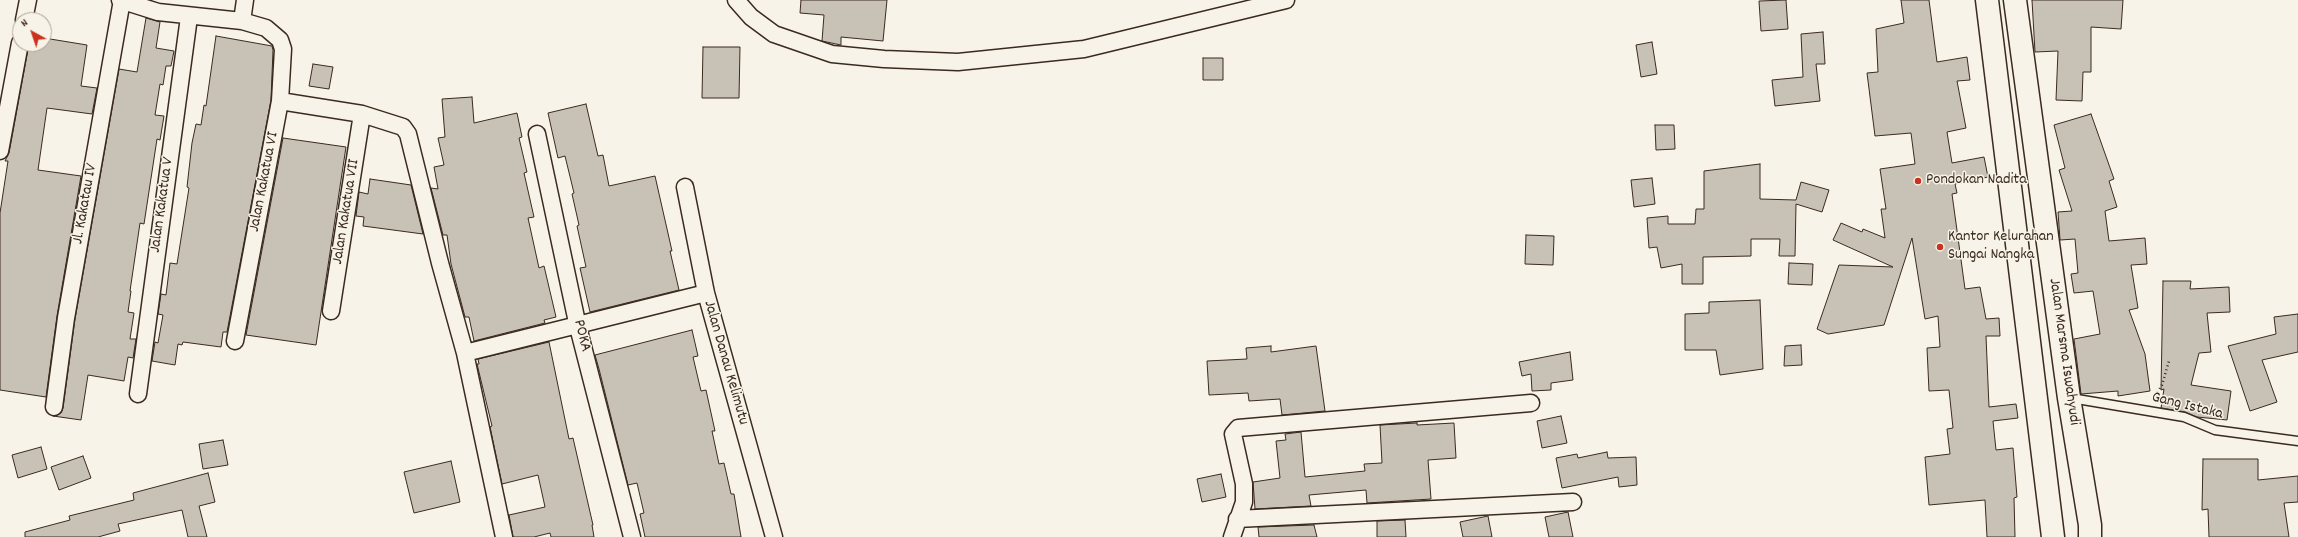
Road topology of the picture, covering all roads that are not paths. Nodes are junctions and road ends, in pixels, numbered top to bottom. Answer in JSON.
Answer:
{"nodes":[{"id":1,"x":28,"y":0,"type":"edge"},
{"id":2,"x":121,"y":0,"type":"edge"},
{"id":3,"x":245,"y":0,"type":"edge"},
{"id":4,"x":736,"y":0,"type":"edge"},
{"id":5,"x":1286,"y":0,"type":"edge"},
{"id":6,"x":1987,"y":0,"type":"edge"},
{"id":7,"x":2015,"y":0,"type":"edge"},
{"id":8,"x":159,"y":6,"type":"edge"},
{"id":9,"x":26,"y":12,"type":"edge"},
{"id":10,"x":189,"y":17,"type":"junction"},
{"id":11,"x":242,"y":21,"type":"junction"},
{"id":12,"x":18,"y":52,"type":"edge"},
{"id":13,"x":280,"y":101,"type":"junction"},
{"id":14,"x":362,"y":114,"type":"junction"},
{"id":15,"x":537,"y":134,"type":"dead end"},
{"id":16,"x":0,"y":151,"type":"edge"},
{"id":17,"x":685,"y":187,"type":"dead end"},
{"id":18,"x":706,"y":293,"type":"junction"},
{"id":19,"x":331,"y":311,"type":"dead end"},
{"id":20,"x":578,"y":327,"type":"junction"},
{"id":21,"x":235,"y":341,"type":"dead end"},
{"id":22,"x":465,"y":353,"type":"junction"},
{"id":23,"x":138,"y":394,"type":"dead end"},
{"id":24,"x":2068,"y":398,"type":"junction"},
{"id":25,"x":1530,"y":403,"type":"dead end"},
{"id":26,"x":54,"y":407,"type":"dead end"},
{"id":27,"x":2298,"y":441,"type":"edge"},
{"id":28,"x":1573,"y":502,"type":"dead end"},
{"id":29,"x":1237,"y":519,"type":"junction"},
{"id":30,"x":504,"y":537,"type":"edge"},
{"id":31,"x":632,"y":537,"type":"edge"},
{"id":32,"x":774,"y":537,"type":"edge"},
{"id":33,"x":1232,"y":537,"type":"edge"},
{"id":34,"x":2053,"y":537,"type":"edge"},
{"id":35,"x":2090,"y":537,"type":"edge"}],
"edges":[{"from":1,"to":9,"type":"street"},
{"from":2,"to":8,"type":"street"},
{"from":2,"to":26,"type":"street","name":"Jl. Kakatau IV"},
{"from":3,"to":11,"type":"street"},
{"from":4,"to":5,"type":"street"},
{"from":6,"to":34,"type":"highway","name":"Jalan Marsma Iswahyudi"},
{"from":7,"to":24,"type":"highway","name":"Jalan Marsma Iswahyudi"},
{"from":8,"to":10,"type":"street"},
{"from":10,"to":11,"type":"street"},
{"from":10,"to":23,"type":"street","name":"Jalan Kakatua V"},
{"from":11,"to":13,"type":"street","name":"Jalan Kakatua VI"},
{"from":12,"to":16,"type":"street"},
{"from":13,"to":14,"type":"street"},
{"from":13,"to":21,"type":"street","name":"Jalan Kakatua VI"},
{"from":14,"to":19,"type":"street","name":"Jalan Kakatua VII"},
{"from":14,"to":22,"type":"street"},
{"from":15,"to":20,"type":"street","name":"POKA"},
{"from":17,"to":18,"type":"street","name":"Jalan Danau Kelimutu"},
{"from":18,"to":20,"type":"street"},
{"from":18,"to":32,"type":"street","name":"Jalan Danau Kelimutu"},
{"from":20,"to":22,"type":"street"},
{"from":20,"to":31,"type":"street","name":"POKA"},
{"from":22,"to":30,"type":"street"},
{"from":24,"to":27,"type":"lane","name":"Gang Istaka"},
{"from":24,"to":35,"type":"highway","name":"Jalan Marsma Iswahyudi"},
{"from":25,"to":29,"type":"street"},
{"from":28,"to":29,"type":"street"},
{"from":29,"to":33,"type":"street"}]}
